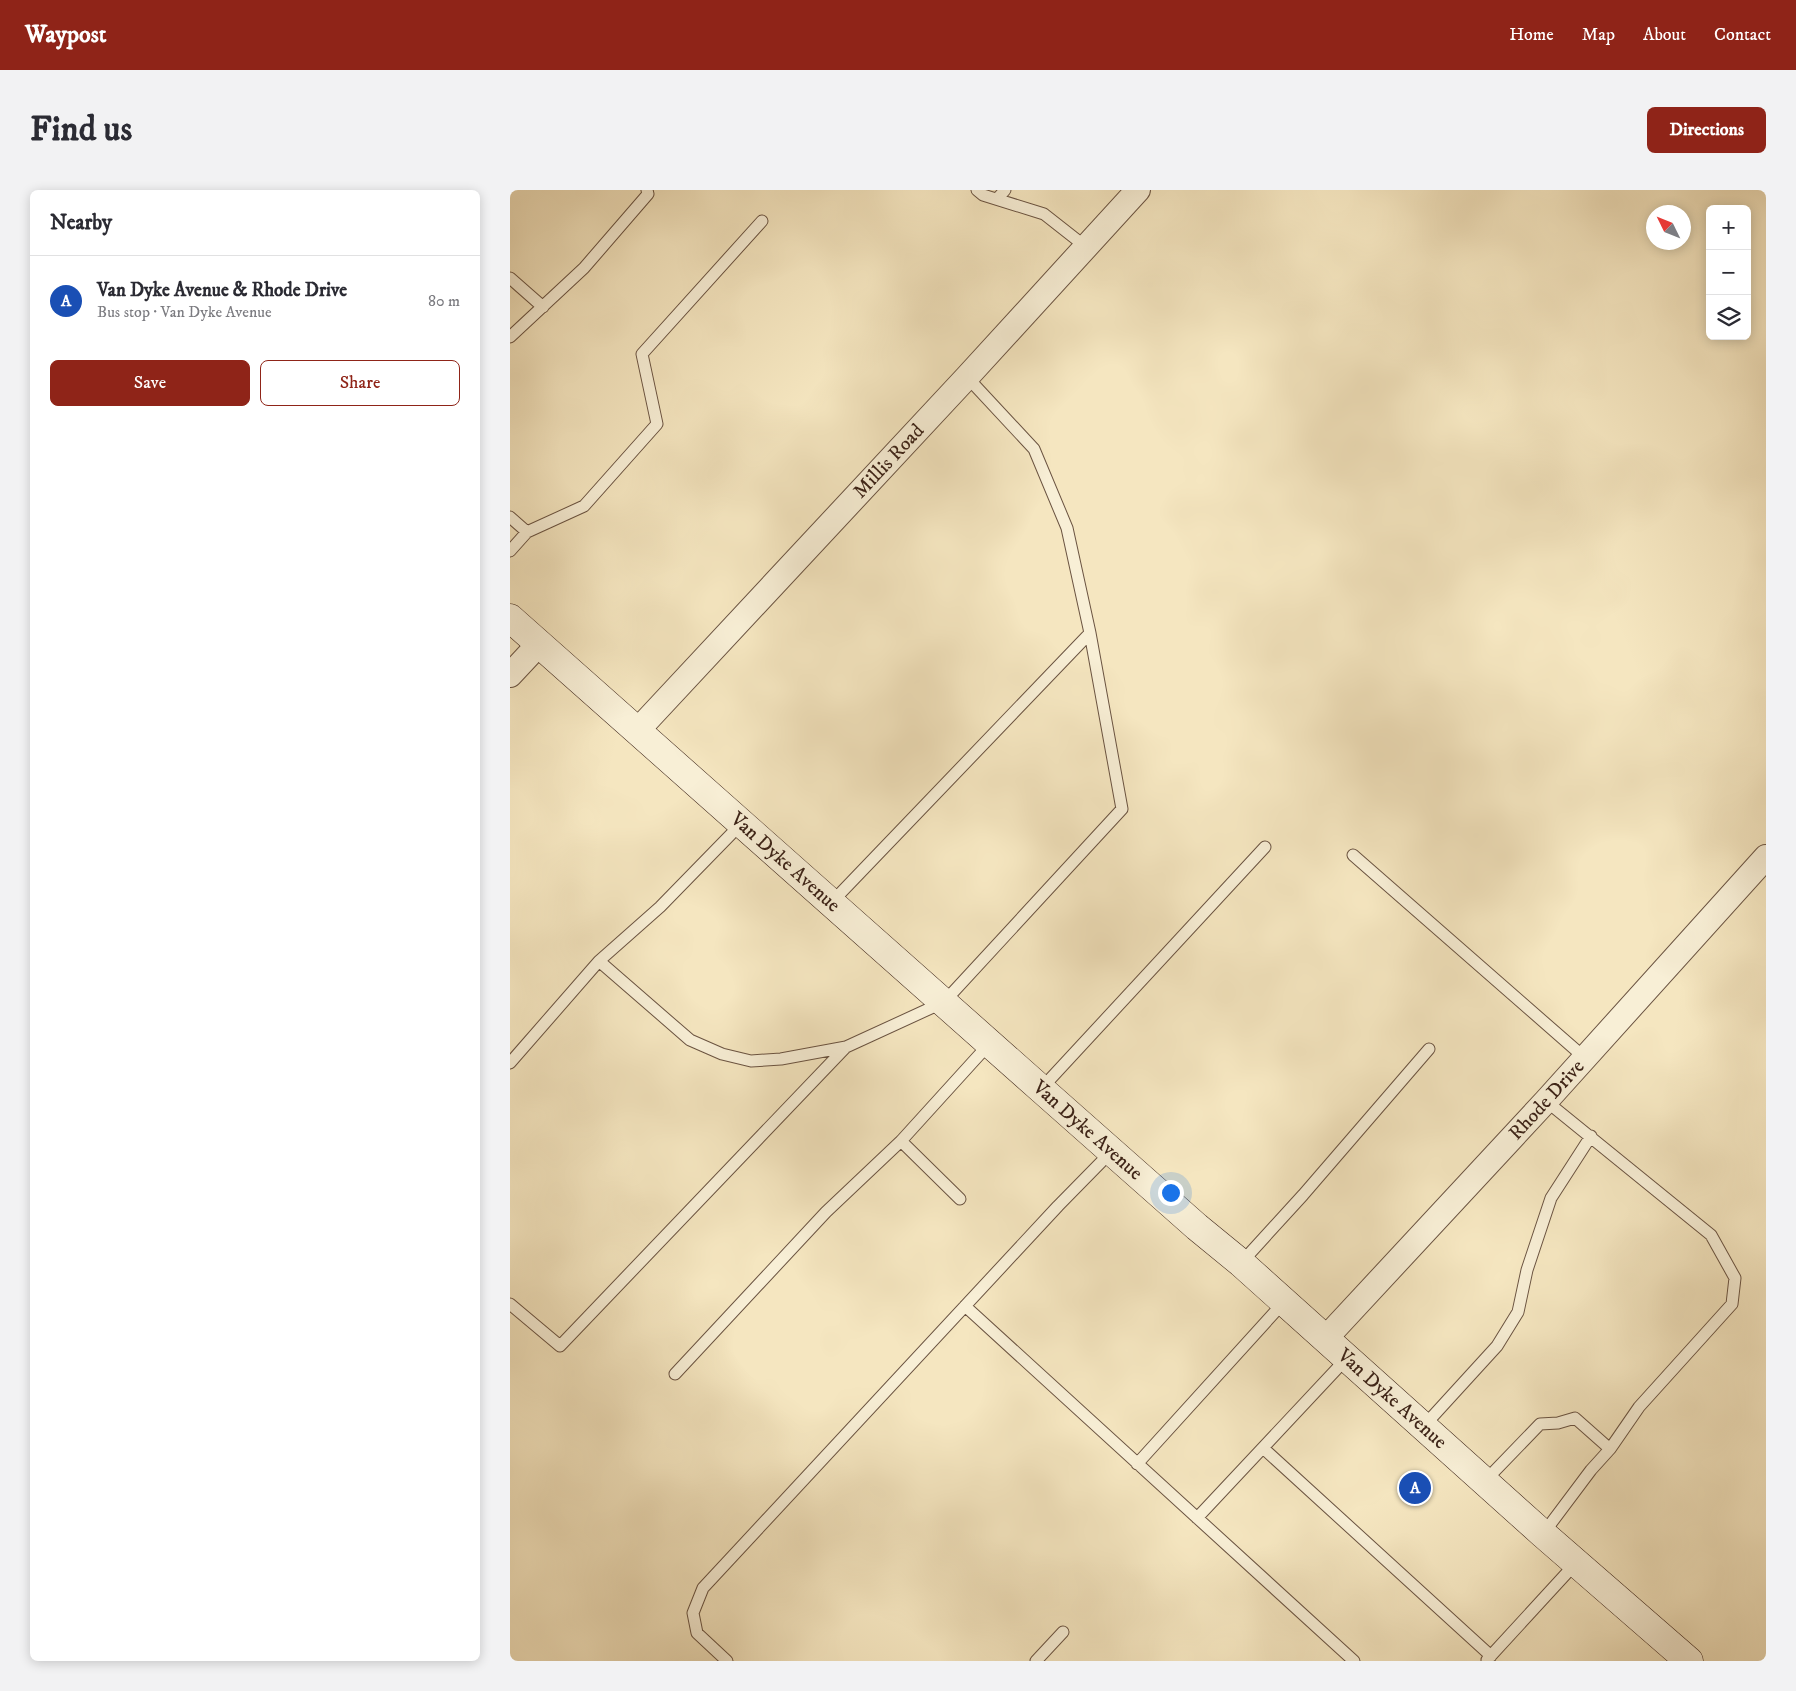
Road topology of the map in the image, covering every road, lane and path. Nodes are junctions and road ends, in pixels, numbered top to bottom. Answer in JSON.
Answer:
{"nodes":[{"id":1,"x":647,"y":190,"type":"edge"},
{"id":2,"x":977,"y":190,"type":"edge"},
{"id":3,"x":1005,"y":190,"type":"edge"},
{"id":4,"x":1138,"y":190,"type":"edge"},
{"id":5,"x":997,"y":199,"type":"junction"},
{"id":6,"x":762,"y":221,"type":"dead end"},
{"id":7,"x":1086,"y":247,"type":"junction"},
{"id":8,"x":510,"y":278,"type":"edge"},
{"id":9,"x":543,"y":307,"type":"junction"},
{"id":10,"x":510,"y":337,"type":"edge"},
{"id":11,"x":966,"y":377,"type":"junction"},
{"id":12,"x":510,"y":517,"type":"edge"},
{"id":13,"x":527,"y":532,"type":"junction"},
{"id":14,"x":510,"y":551,"type":"edge"},
{"id":15,"x":510,"y":618,"type":"edge"},
{"id":16,"x":1090,"y":632,"type":"junction"},
{"id":17,"x":539,"y":644,"type":"junction"},
{"id":18,"x":510,"y":675,"type":"edge"},
{"id":19,"x":637,"y":731,"type":"junction"},
{"id":20,"x":742,"y":823,"type":"junction"},
{"id":21,"x":1264,"y":847,"type":"dead end"},
{"id":22,"x":1353,"y":855,"type":"dead end"},
{"id":23,"x":1766,"y":857,"type":"edge"},
{"id":24,"x":832,"y":902,"type":"junction"},
{"id":25,"x":600,"y":961,"type":"junction"},
{"id":26,"x":944,"y":1002,"type":"junction"},
{"id":27,"x":990,"y":1044,"type":"junction"},
{"id":28,"x":846,"y":1048,"type":"junction"},
{"id":29,"x":1429,"y":1049,"type":"dead end"},
{"id":30,"x":1585,"y":1058,"type":"junction"},
{"id":31,"x":510,"y":1063,"type":"edge"},
{"id":32,"x":1041,"y":1089,"type":"junction"},
{"id":33,"x":1546,"y":1101,"type":"junction"},
{"id":34,"x":1591,"y":1136,"type":"junction"},
{"id":35,"x":901,"y":1141,"type":"junction"},
{"id":36,"x":1112,"y":1151,"type":"junction"},
{"id":37,"x":960,"y":1199,"type":"dead end"},
{"id":38,"x":1241,"y":1263,"type":"junction"},
{"id":39,"x":1284,"y":1302,"type":"junction"},
{"id":40,"x":510,"y":1304,"type":"edge"},
{"id":41,"x":965,"y":1306,"type":"junction"},
{"id":42,"x":1325,"y":1339,"type":"junction"},
{"id":43,"x":1347,"y":1358,"type":"junction"},
{"id":44,"x":675,"y":1374,"type":"dead end"},
{"id":45,"x":1424,"y":1427,"type":"junction"},
{"id":46,"x":1263,"y":1448,"type":"junction"},
{"id":47,"x":1610,"y":1449,"type":"junction"},
{"id":48,"x":1137,"y":1464,"type":"junction"},
{"id":49,"x":1484,"y":1482,"type":"junction"},
{"id":50,"x":1197,"y":1518,"type":"junction"},
{"id":51,"x":1543,"y":1534,"type":"junction"},
{"id":52,"x":1577,"y":1563,"type":"junction"},
{"id":53,"x":1063,"y":1632,"type":"dead end"},
{"id":54,"x":1488,"y":1658,"type":"edge"},
{"id":55,"x":727,"y":1661,"type":"edge"},
{"id":56,"x":1036,"y":1661,"type":"edge"},
{"id":57,"x":1354,"y":1661,"type":"edge"},
{"id":58,"x":1689,"y":1661,"type":"edge"}],
"edges":[{"from":1,"to":9,"type":"lane"},
{"from":2,"to":5,"type":"lane"},
{"from":3,"to":5,"type":"lane"},
{"from":4,"to":7,"type":"street","name":"Millis Road"},
{"from":5,"to":7,"type":"lane"},
{"from":6,"to":13,"type":"lane"},
{"from":7,"to":11,"type":"street","name":"Millis Road"},
{"from":8,"to":9,"type":"lane"},
{"from":9,"to":10,"type":"lane"},
{"from":11,"to":16,"type":"lane"},
{"from":11,"to":19,"type":"street","name":"Millis Road"},
{"from":12,"to":13,"type":"lane"},
{"from":13,"to":14,"type":"lane"},
{"from":15,"to":17,"type":"main road","name":"Van Dyke Avenue"},
{"from":16,"to":24,"type":"lane"},
{"from":16,"to":26,"type":"lane"},
{"from":17,"to":18,"type":"street"},
{"from":17,"to":19,"type":"main road","name":"Van Dyke Avenue"},
{"from":19,"to":20,"type":"main road","name":"Van Dyke Avenue"},
{"from":20,"to":24,"type":"main road","name":"Van Dyke Avenue"},
{"from":20,"to":25,"type":"lane"},
{"from":21,"to":32,"type":"lane"},
{"from":22,"to":30,"type":"lane"},
{"from":23,"to":30,"type":"street","name":"Rhode Drive"},
{"from":24,"to":26,"type":"main road","name":"Van Dyke Avenue"},
{"from":25,"to":28,"type":"lane"},
{"from":25,"to":31,"type":"lane"},
{"from":26,"to":27,"type":"main road","name":"Van Dyke Avenue"},
{"from":26,"to":28,"type":"lane"},
{"from":27,"to":32,"type":"main road","name":"Van Dyke Avenue"},
{"from":27,"to":35,"type":"lane"},
{"from":28,"to":40,"type":"lane"},
{"from":29,"to":38,"type":"lane"},
{"from":30,"to":33,"type":"street","name":"Rhode Drive"},
{"from":32,"to":36,"type":"main road","name":"Van Dyke Avenue"},
{"from":33,"to":34,"type":"lane"},
{"from":33,"to":42,"type":"street","name":"Rhode Drive"},
{"from":34,"to":45,"type":"lane"},
{"from":34,"to":47,"type":"lane"},
{"from":35,"to":37,"type":"lane"},
{"from":35,"to":44,"type":"lane"},
{"from":36,"to":38,"type":"main road","name":"Van Dyke Avenue"},
{"from":36,"to":41,"type":"lane"},
{"from":38,"to":39,"type":"main road","name":"Van Dyke Avenue"},
{"from":39,"to":42,"type":"main road","name":"Van Dyke Avenue"},
{"from":39,"to":48,"type":"lane"},
{"from":41,"to":48,"type":"lane"},
{"from":41,"to":55,"type":"lane"},
{"from":42,"to":43,"type":"main road","name":"Van Dyke Avenue"},
{"from":43,"to":45,"type":"main road","name":"Van Dyke Avenue"},
{"from":43,"to":46,"type":"lane"},
{"from":45,"to":49,"type":"main road","name":"Van Dyke Avenue"},
{"from":46,"to":50,"type":"lane"},
{"from":46,"to":54,"type":"lane"},
{"from":47,"to":49,"type":"lane"},
{"from":47,"to":51,"type":"lane"},
{"from":48,"to":50,"type":"lane"},
{"from":49,"to":51,"type":"main road","name":"Van Dyke Avenue"},
{"from":50,"to":57,"type":"lane"},
{"from":51,"to":52,"type":"main road","name":"Van Dyke Avenue"},
{"from":52,"to":54,"type":"lane"},
{"from":52,"to":58,"type":"main road","name":"Van Dyke Avenue"},
{"from":53,"to":56,"type":"lane"}]}
